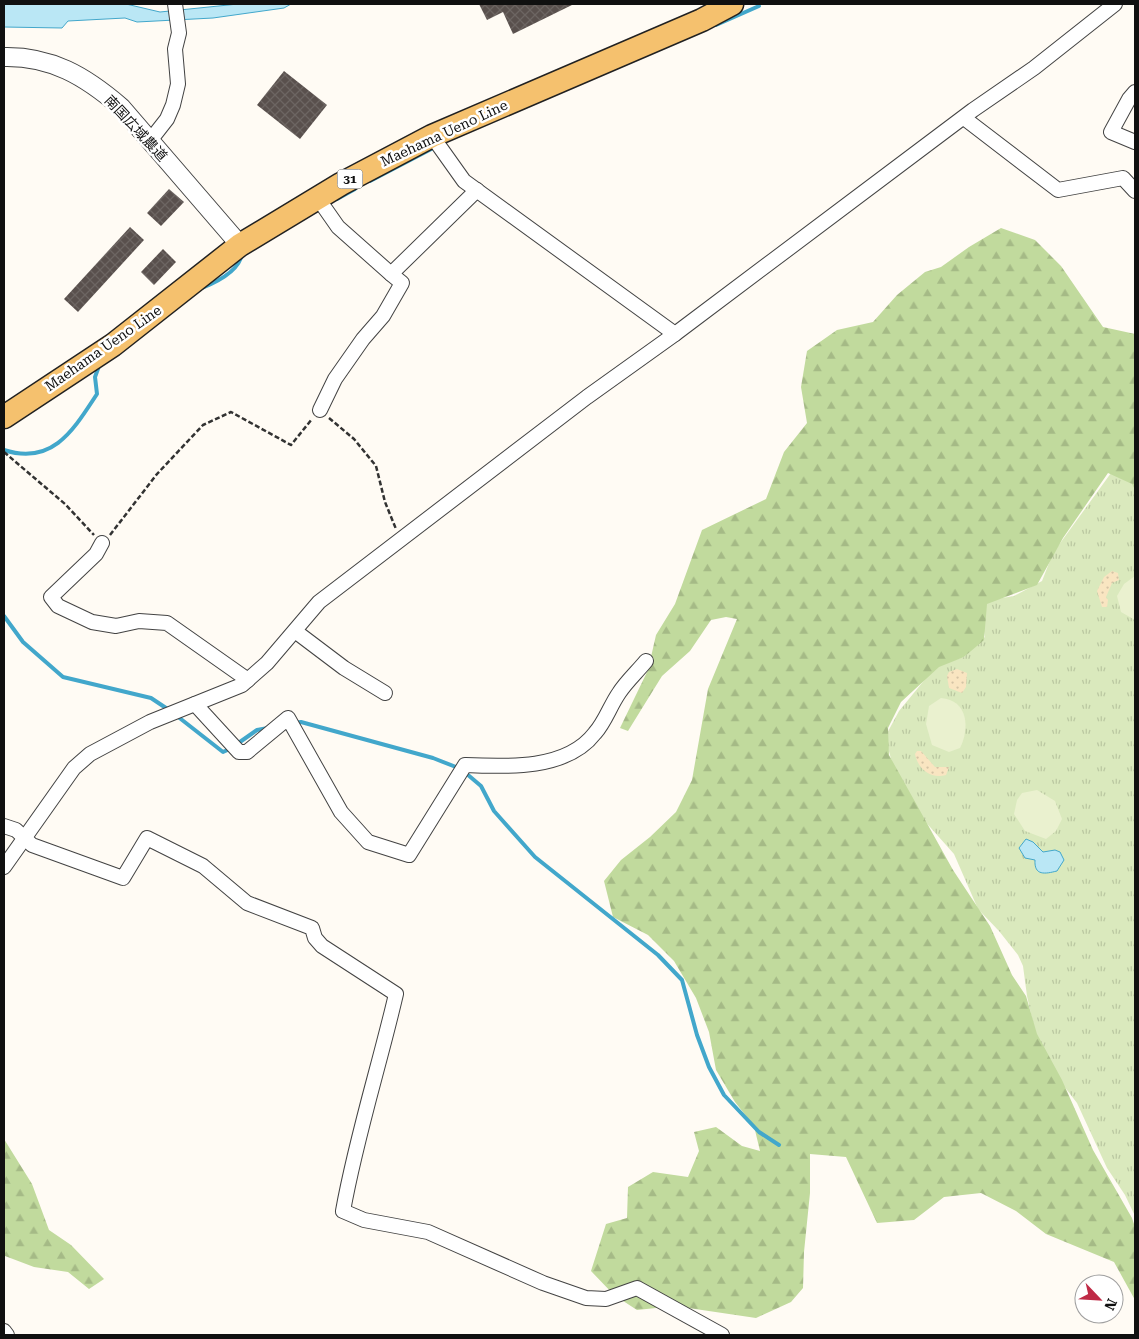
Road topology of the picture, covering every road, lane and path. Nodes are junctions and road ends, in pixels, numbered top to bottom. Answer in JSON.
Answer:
{"nodes":[{"id":1,"x":175,"y":4,"type":"edge"},
{"id":2,"x":732,"y":4,"type":"edge"},
{"id":3,"x":1115,"y":4,"type":"edge"},
{"id":4,"x":4,"y":57,"type":"edge"},
{"id":5,"x":1135,"y":92,"type":"edge"},
{"id":6,"x":964,"y":118,"type":"junction"},
{"id":7,"x":432,"y":136,"type":"junction"},
{"id":8,"x":149,"y":142,"type":"junction"},
{"id":9,"x":1135,"y":142,"type":"edge"},
{"id":10,"x":477,"y":190,"type":"junction"},
{"id":11,"x":1135,"y":191,"type":"edge"},
{"id":12,"x":317,"y":197,"type":"junction"},
{"id":13,"x":240,"y":245,"type":"junction"},
{"id":14,"x":391,"y":274,"type":"junction"},
{"id":15,"x":676,"y":334,"type":"junction"},
{"id":16,"x":320,"y":410,"type":"junction"},
{"id":17,"x":4,"y":417,"type":"edge"},
{"id":18,"x":4,"y":452,"type":"edge"},
{"id":19,"x":400,"y":540,"type":"junction"},
{"id":20,"x":102,"y":544,"type":"junction"},
{"id":21,"x":295,"y":631,"type":"junction"},
{"id":22,"x":646,"y":661,"type":"dead end"},
{"id":23,"x":248,"y":680,"type":"junction"},
{"id":24,"x":385,"y":693,"type":"dead end"},
{"id":25,"x":195,"y":704,"type":"junction"},
{"id":26,"x":4,"y":826,"type":"edge"},
{"id":27,"x":24,"y":837,"type":"junction"},
{"id":28,"x":4,"y":867,"type":"edge"},
{"id":29,"x":4,"y":1331,"type":"edge"},
{"id":30,"x":7,"y":1335,"type":"edge"},
{"id":31,"x":722,"y":1335,"type":"edge"}],
"edges":[{"from":1,"to":8,"type":"street"},
{"from":2,"to":7,"type":"main road","name":"Maehama Ueno Line","number":"31"},
{"from":3,"to":6,"type":"street"},
{"from":4,"to":8,"type":"street","name":"南国広域農道"},
{"from":5,"to":9,"type":"street"},
{"from":6,"to":11,"type":"street"},
{"from":6,"to":15,"type":"street"},
{"from":7,"to":10,"type":"street"},
{"from":7,"to":12,"type":"main road","name":"Maehama Ueno Line","number":"31"},
{"from":8,"to":13,"type":"street","name":"南国広域農道"},
{"from":10,"to":14,"type":"street"},
{"from":10,"to":15,"type":"street"},
{"from":12,"to":13,"type":"main road","name":"Maehama Ueno Line","number":"31"},
{"from":12,"to":14,"type":"street"},
{"from":13,"to":17,"type":"main road","name":"Maehama Ueno Line","number":"31"},
{"from":14,"to":16,"type":"street"},
{"from":15,"to":19,"type":"street"},
{"from":16,"to":19,"type":"path"},
{"from":16,"to":20,"type":"path"},
{"from":18,"to":20,"type":"path"},
{"from":19,"to":21,"type":"street"},
{"from":20,"to":23,"type":"street"},
{"from":21,"to":23,"type":"street"},
{"from":21,"to":24,"type":"street"},
{"from":22,"to":25,"type":"street"},
{"from":23,"to":25,"type":"street"},
{"from":25,"to":27,"type":"street"},
{"from":26,"to":27,"type":"street"},
{"from":27,"to":28,"type":"street"},
{"from":27,"to":31,"type":"street"},
{"from":29,"to":30,"type":"street"}]}
